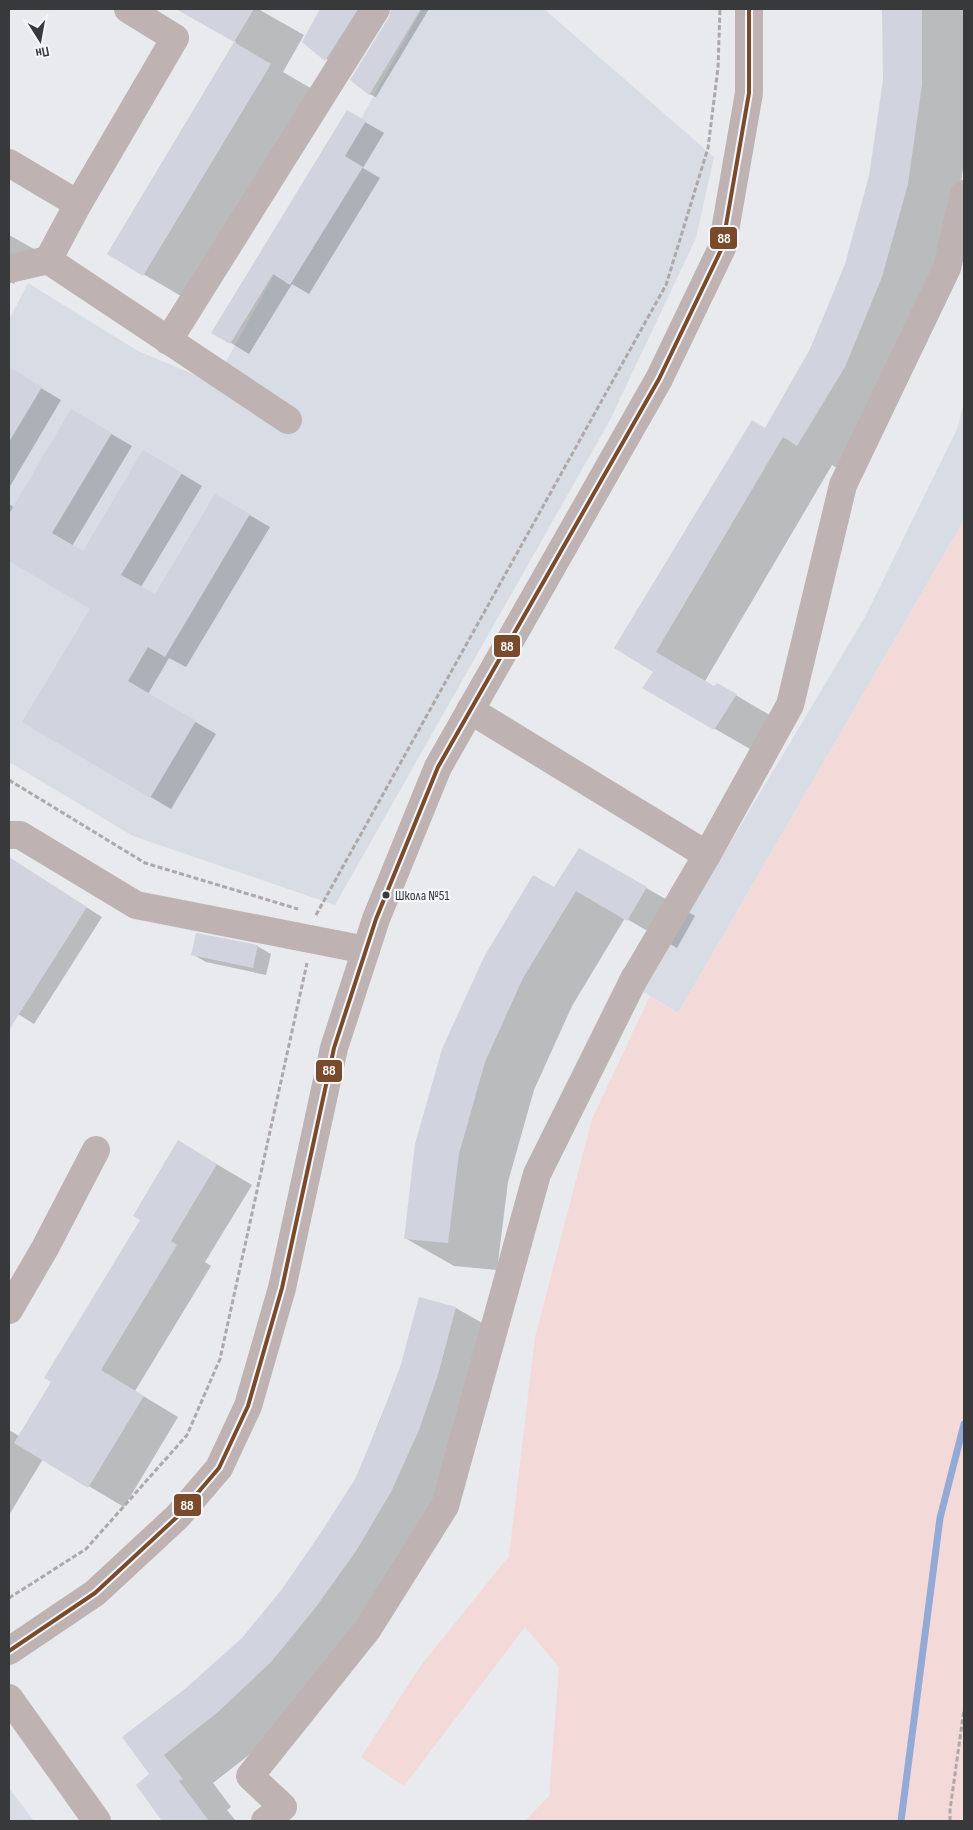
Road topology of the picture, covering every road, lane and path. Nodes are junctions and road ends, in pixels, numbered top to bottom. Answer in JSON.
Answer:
{"nodes":[{"id":1,"x":128,"y":9,"type":"edge"},
{"id":2,"x":376,"y":9,"type":"edge"},
{"id":3,"x":749,"y":9,"type":"edge"},
{"id":4,"x":9,"y":163,"type":"edge"},
{"id":5,"x":964,"y":194,"type":"edge"},
{"id":6,"x":78,"y":204,"type":"junction"},
{"id":7,"x":48,"y":260,"type":"junction"},
{"id":8,"x":9,"y":269,"type":"edge"},
{"id":9,"x":168,"y":341,"type":"junction"},
{"id":10,"x":288,"y":420,"type":"dead end"},
{"id":11,"x":470,"y":710,"type":"junction"},
{"id":12,"x":9,"y":780,"type":"edge"},
{"id":13,"x":9,"y":835,"type":"edge"},
{"id":14,"x":707,"y":855,"type":"junction"},
{"id":15,"x":306,"y":911,"type":"dead end"},
{"id":16,"x":366,"y":950,"type":"junction"},
{"id":17,"x":96,"y":1150,"type":"dead end"},
{"id":18,"x":9,"y":1310,"type":"edge"},
{"id":19,"x":9,"y":1651,"type":"edge"},
{"id":20,"x":9,"y":1698,"type":"edge"},
{"id":21,"x":964,"y":1709,"type":"edge"},
{"id":22,"x":97,"y":1821,"type":"edge"},
{"id":23,"x":265,"y":1821,"type":"edge"},
{"id":24,"x":950,"y":1821,"type":"edge"}],
"edges":[{"from":1,"to":6,"type":"street"},
{"from":2,"to":9,"type":"street"},
{"from":3,"to":11,"type":"street"},
{"from":4,"to":6,"type":"street"},
{"from":5,"to":14,"type":"street"},
{"from":6,"to":7,"type":"street"},
{"from":7,"to":8,"type":"street"},
{"from":7,"to":9,"type":"street"},
{"from":9,"to":10,"type":"street"},
{"from":11,"to":14,"type":"street"},
{"from":11,"to":16,"type":"street"},
{"from":12,"to":15,"type":"path"},
{"from":13,"to":16,"type":"street"},
{"from":14,"to":23,"type":"street"},
{"from":16,"to":19,"type":"street"},
{"from":17,"to":18,"type":"street"},
{"from":20,"to":22,"type":"street"},
{"from":21,"to":24,"type":"path"}]}
